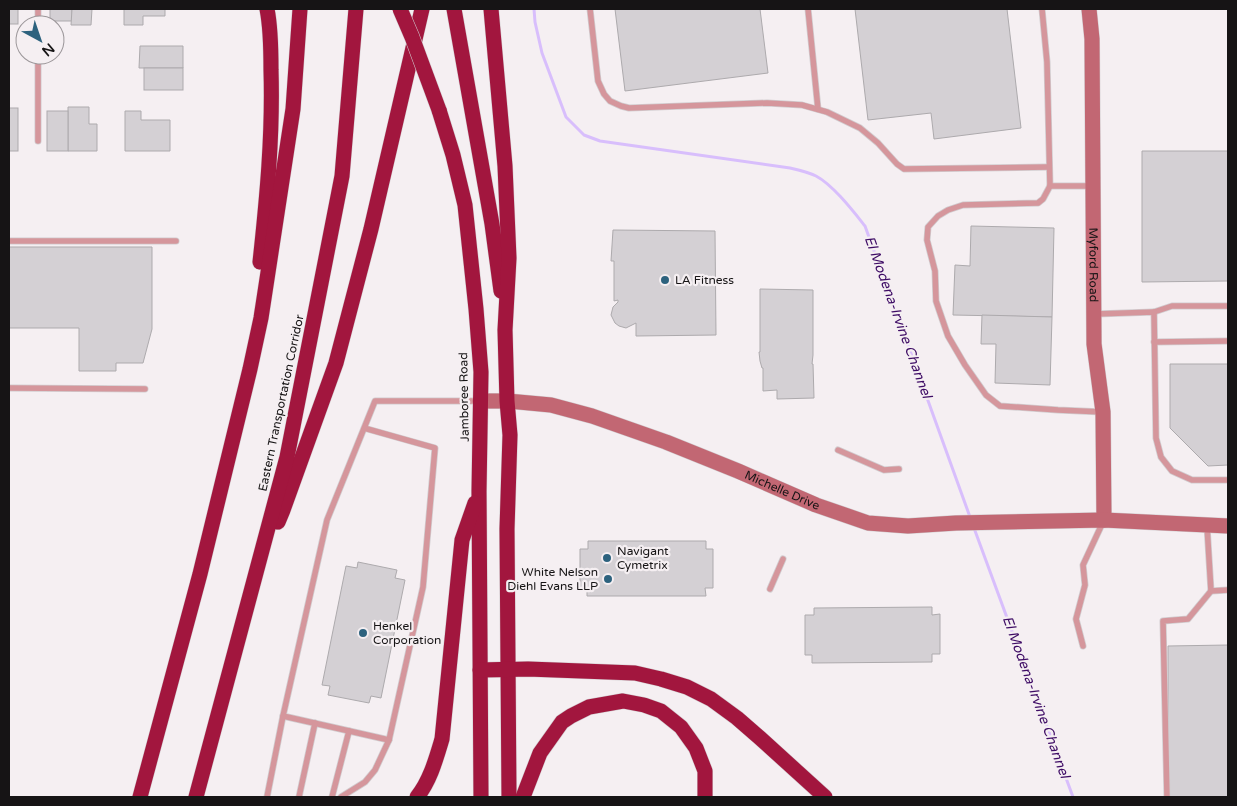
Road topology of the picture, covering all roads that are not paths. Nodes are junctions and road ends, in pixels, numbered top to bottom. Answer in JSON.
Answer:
{"nodes":[{"id":1,"x":267,"y":9,"type":"edge"},
{"id":2,"x":300,"y":9,"type":"edge"},
{"id":3,"x":356,"y":9,"type":"edge"},
{"id":4,"x":400,"y":9,"type":"edge"},
{"id":5,"x":422,"y":9,"type":"edge"},
{"id":6,"x":454,"y":9,"type":"edge"},
{"id":7,"x":492,"y":9,"type":"edge"},
{"id":8,"x":590,"y":9,"type":"edge"},
{"id":9,"x":808,"y":9,"type":"edge"},
{"id":10,"x":1042,"y":9,"type":"edge"},
{"id":11,"x":1091,"y":10,"type":"edge"},
{"id":12,"x":38,"y":65,"type":"edge"},
{"id":13,"x":818,"y":109,"type":"junction"},
{"id":14,"x":38,"y":141,"type":"dead end"},
{"id":15,"x":1049,"y":167,"type":"junction"},
{"id":16,"x":1050,"y":186,"type":"junction"},
{"id":17,"x":1093,"y":186,"type":"junction"},
{"id":18,"x":9,"y":241,"type":"edge"},
{"id":19,"x":176,"y":241,"type":"dead end"},
{"id":20,"x":1228,"y":306,"type":"edge"},
{"id":21,"x":1154,"y":312,"type":"junction"},
{"id":22,"x":1094,"y":314,"type":"junction"},
{"id":23,"x":505,"y":330,"type":"junction"},
{"id":24,"x":1228,"y":341,"type":"edge"},
{"id":25,"x":1154,"y":342,"type":"junction"},
{"id":26,"x":250,"y":369,"type":"junction"},
{"id":27,"x":9,"y":388,"type":"edge"},
{"id":28,"x":145,"y":389,"type":"dead end"},
{"id":29,"x":480,"y":401,"type":"junction"},
{"id":30,"x":507,"y":401,"type":"junction"},
{"id":31,"x":1103,"y":412,"type":"junction"},
{"id":32,"x":364,"y":428,"type":"junction"},
{"id":33,"x":838,"y":450,"type":"dead end"},
{"id":34,"x":899,"y":469,"type":"dead end"},
{"id":35,"x":1228,"y":480,"type":"edge"},
{"id":36,"x":479,"y":491,"type":"junction"},
{"id":37,"x":1104,"y":520,"type":"junction"},
{"id":38,"x":1207,"y":526,"type":"junction"},
{"id":39,"x":1228,"y":526,"type":"edge"},
{"id":40,"x":783,"y":559,"type":"dead end"},
{"id":41,"x":259,"y":562,"type":"junction"},
{"id":42,"x":770,"y":589,"type":"dead end"},
{"id":43,"x":1228,"y":590,"type":"edge"},
{"id":44,"x":1211,"y":591,"type":"junction"},
{"id":45,"x":1083,"y":646,"type":"dead end"},
{"id":46,"x":507,"y":669,"type":"junction"},
{"id":47,"x":480,"y":670,"type":"junction"},
{"id":48,"x":283,"y":716,"type":"junction"},
{"id":49,"x":315,"y":724,"type":"junction"},
{"id":50,"x":349,"y":731,"type":"junction"},
{"id":51,"x":389,"y":740,"type":"junction"},
{"id":52,"x":140,"y":797,"type":"edge"},
{"id":53,"x":196,"y":797,"type":"edge"},
{"id":54,"x":267,"y":797,"type":"edge"},
{"id":55,"x":299,"y":797,"type":"edge"},
{"id":56,"x":332,"y":797,"type":"edge"},
{"id":57,"x":341,"y":797,"type":"edge"},
{"id":58,"x":417,"y":797,"type":"edge"},
{"id":59,"x":481,"y":797,"type":"edge"},
{"id":60,"x":509,"y":797,"type":"edge"},
{"id":61,"x":523,"y":797,"type":"edge"},
{"id":62,"x":705,"y":797,"type":"edge"},
{"id":63,"x":825,"y":797,"type":"edge"},
{"id":64,"x":1167,"y":797,"type":"edge"}],
"edges":[{"from":1,"to":26,"type":"highway"},
{"from":2,"to":26,"type":"highway"},
{"from":3,"to":41,"type":"highway","name":"Eastern Transportation Corridor"},
{"from":4,"to":29,"type":"highway","name":"Jamboree Road","bridge":true},
{"from":5,"to":41,"type":"highway"},
{"from":6,"to":23,"type":"highway"},
{"from":7,"to":23,"type":"highway"},
{"from":8,"to":13,"type":"lane"},
{"from":9,"to":13,"type":"lane"},
{"from":10,"to":15,"type":"lane"},
{"from":11,"to":17,"type":"street","name":"Myford Road"},
{"from":12,"to":14,"type":"lane"},
{"from":13,"to":15,"type":"lane"},
{"from":15,"to":16,"type":"lane"},
{"from":16,"to":17,"type":"lane"},
{"from":16,"to":31,"type":"lane"},
{"from":17,"to":22,"type":"street","name":"Myford Road"},
{"from":18,"to":19,"type":"lane"},
{"from":20,"to":21,"type":"lane"},
{"from":21,"to":22,"type":"lane"},
{"from":21,"to":25,"type":"lane"},
{"from":22,"to":31,"type":"street","name":"Myford Road"},
{"from":23,"to":30,"type":"highway"},
{"from":24,"to":25,"type":"lane"},
{"from":25,"to":35,"type":"lane"},
{"from":26,"to":52,"type":"highway"},
{"from":27,"to":28,"type":"lane"},
{"from":29,"to":30,"type":"street","name":"Michelle Drive"},
{"from":29,"to":32,"type":"lane","name":"Michelle Drive"},
{"from":29,"to":36,"type":"highway","name":"Jamboree Road"},
{"from":30,"to":37,"type":"street","name":"Michelle Drive"},
{"from":30,"to":46,"type":"highway"},
{"from":31,"to":37,"type":"street","name":"Myford Road"},
{"from":32,"to":48,"type":"lane"},
{"from":32,"to":51,"type":"lane"},
{"from":33,"to":34,"type":"lane"},
{"from":36,"to":47,"type":"highway","name":"Jamboree Road"},
{"from":36,"to":58,"type":"highway"},
{"from":37,"to":38,"type":"street","name":"Michelle Drive"},
{"from":37,"to":45,"type":"lane"},
{"from":38,"to":39,"type":"street","name":"Michelle Drive"},
{"from":38,"to":44,"type":"lane"},
{"from":40,"to":42,"type":"lane"},
{"from":41,"to":53,"type":"highway","name":"Eastern Transportation Corridor"},
{"from":43,"to":44,"type":"lane"},
{"from":44,"to":64,"type":"lane"},
{"from":46,"to":47,"type":"highway"},
{"from":46,"to":60,"type":"highway"},
{"from":46,"to":63,"type":"highway"},
{"from":47,"to":59,"type":"highway","name":"Jamboree Road"},
{"from":48,"to":49,"type":"lane"},
{"from":48,"to":54,"type":"lane"},
{"from":49,"to":50,"type":"lane"},
{"from":49,"to":55,"type":"lane"},
{"from":50,"to":51,"type":"lane"},
{"from":50,"to":56,"type":"lane"},
{"from":51,"to":57,"type":"lane"},
{"from":61,"to":62,"type":"highway"}]}
